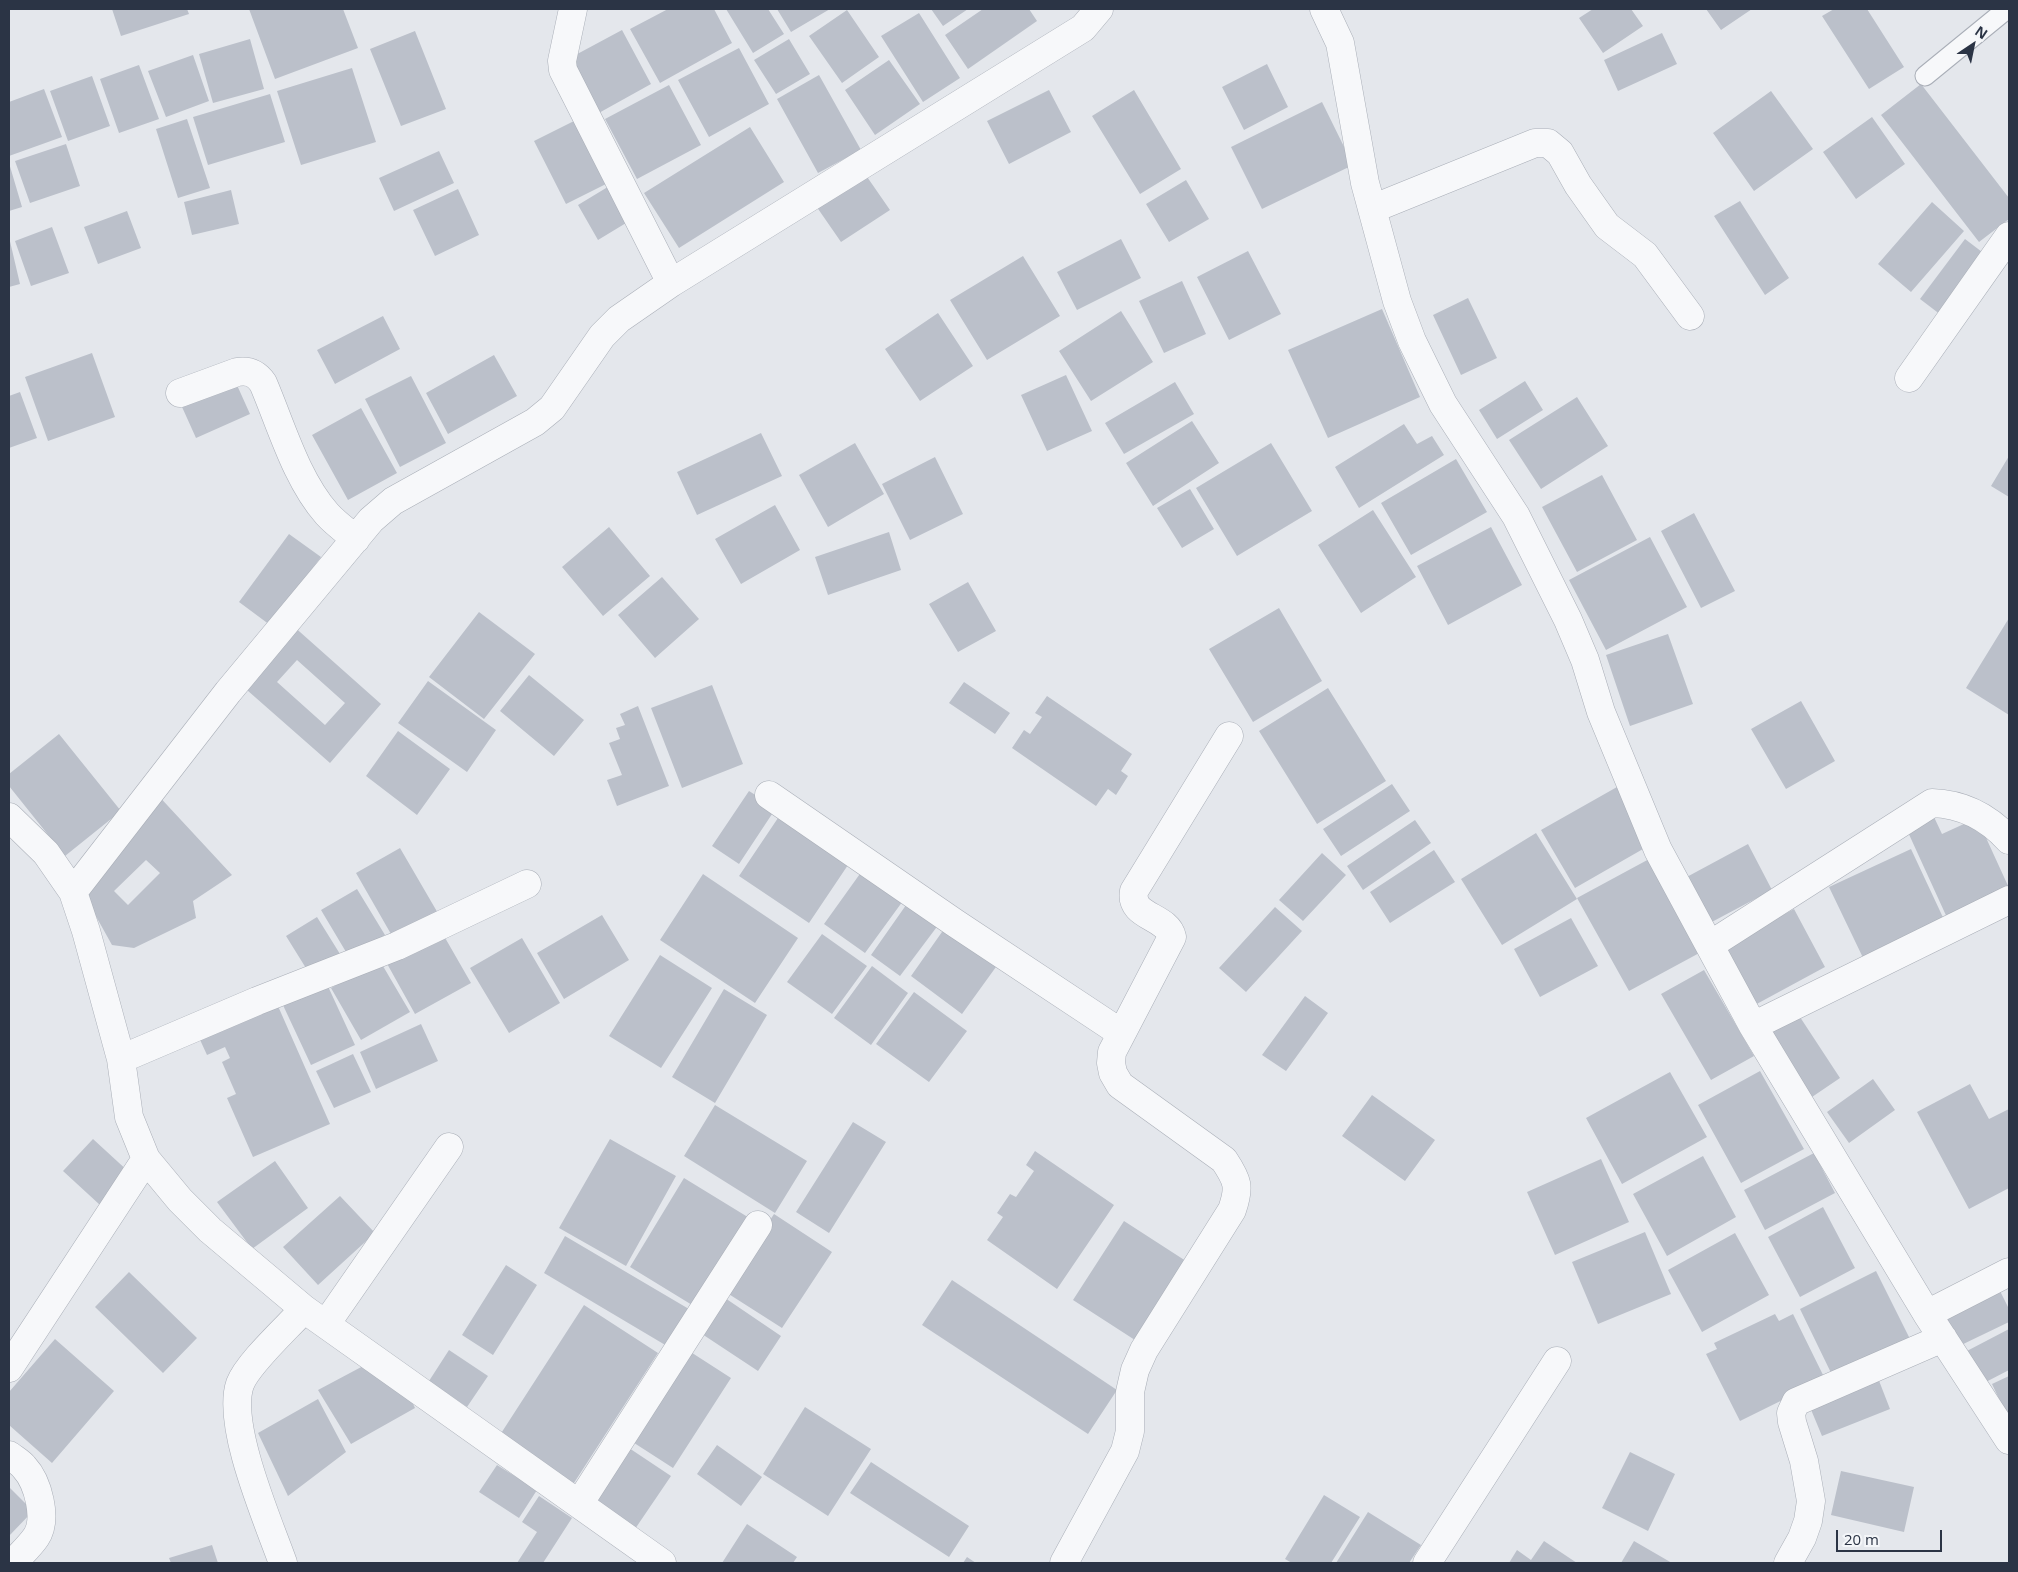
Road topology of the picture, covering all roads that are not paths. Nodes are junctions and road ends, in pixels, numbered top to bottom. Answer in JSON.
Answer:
{"nodes":[{"id":1,"x":573,"y":9,"type":"edge"},
{"id":2,"x":1099,"y":9,"type":"edge"},
{"id":3,"x":1324,"y":9,"type":"edge"},
{"id":4,"x":2007,"y":9,"type":"edge"},
{"id":5,"x":1925,"y":76,"type":"dead end"},
{"id":6,"x":1372,"y":209,"type":"junction"},
{"id":7,"x":2009,"y":236,"type":"edge"},
{"id":8,"x":671,"y":283,"type":"junction"},
{"id":9,"x":1690,"y":316,"type":"dead end"},
{"id":10,"x":1909,"y":378,"type":"dead end"},
{"id":11,"x":180,"y":393,"type":"dead end"},
{"id":12,"x":356,"y":539,"type":"junction"},
{"id":13,"x":1229,"y":736,"type":"dead end"},
{"id":14,"x":769,"y":795,"type":"dead end"},
{"id":15,"x":9,"y":817,"type":"edge"},
{"id":16,"x":2009,"y":840,"type":"edge"},
{"id":17,"x":527,"y":884,"type":"dead end"},
{"id":18,"x":72,"y":892,"type":"junction"},
{"id":19,"x":2009,"y":900,"type":"edge"},
{"id":20,"x":1710,"y":945,"type":"junction"},
{"id":21,"x":1752,"y":1026,"type":"junction"},
{"id":22,"x":1121,"y":1033,"type":"junction"},
{"id":23,"x":121,"y":1058,"type":"junction"},
{"id":24,"x":449,"y":1147,"type":"dead end"},
{"id":25,"x":146,"y":1159,"type":"junction"},
{"id":26,"x":758,"y":1225,"type":"dead end"},
{"id":27,"x":2009,"y":1272,"type":"edge"},
{"id":28,"x":1927,"y":1314,"type":"junction"},
{"id":29,"x":315,"y":1317,"type":"junction"},
{"id":30,"x":1943,"y":1338,"type":"junction"},
{"id":31,"x":1557,"y":1361,"type":"dead end"},
{"id":32,"x":9,"y":1368,"type":"edge"},
{"id":33,"x":2009,"y":1440,"type":"edge"},
{"id":34,"x":9,"y":1455,"type":"edge"},
{"id":35,"x":579,"y":1504,"type":"junction"},
{"id":36,"x":13,"y":1563,"type":"edge"},
{"id":37,"x":283,"y":1563,"type":"edge"},
{"id":38,"x":662,"y":1563,"type":"edge"},
{"id":39,"x":1064,"y":1563,"type":"edge"},
{"id":40,"x":1427,"y":1563,"type":"edge"},
{"id":41,"x":1788,"y":1563,"type":"edge"}],
"edges":[{"from":1,"to":8,"type":"street"},
{"from":2,"to":8,"type":"street"},
{"from":3,"to":6,"type":"street"},
{"from":4,"to":5,"type":"lane"},
{"from":6,"to":9,"type":"street"},
{"from":6,"to":20,"type":"street"},
{"from":7,"to":10,"type":"street"},
{"from":8,"to":12,"type":"street"},
{"from":11,"to":12,"type":"street"},
{"from":12,"to":18,"type":"street"},
{"from":13,"to":22,"type":"street"},
{"from":14,"to":22,"type":"street"},
{"from":15,"to":18,"type":"street"},
{"from":16,"to":20,"type":"street"},
{"from":17,"to":23,"type":"street"},
{"from":18,"to":23,"type":"street"},
{"from":19,"to":21,"type":"street"},
{"from":20,"to":21,"type":"street"},
{"from":21,"to":28,"type":"street"},
{"from":22,"to":39,"type":"street"},
{"from":23,"to":25,"type":"street"},
{"from":24,"to":29,"type":"street"},
{"from":25,"to":29,"type":"street"},
{"from":25,"to":32,"type":"street"},
{"from":26,"to":35,"type":"street"},
{"from":27,"to":28,"type":"street"},
{"from":28,"to":30,"type":"street"},
{"from":29,"to":35,"type":"street"},
{"from":29,"to":37,"type":"street"},
{"from":30,"to":33,"type":"street"},
{"from":30,"to":41,"type":"street"},
{"from":31,"to":40,"type":"street"},
{"from":34,"to":36,"type":"street"},
{"from":35,"to":38,"type":"street"}]}
